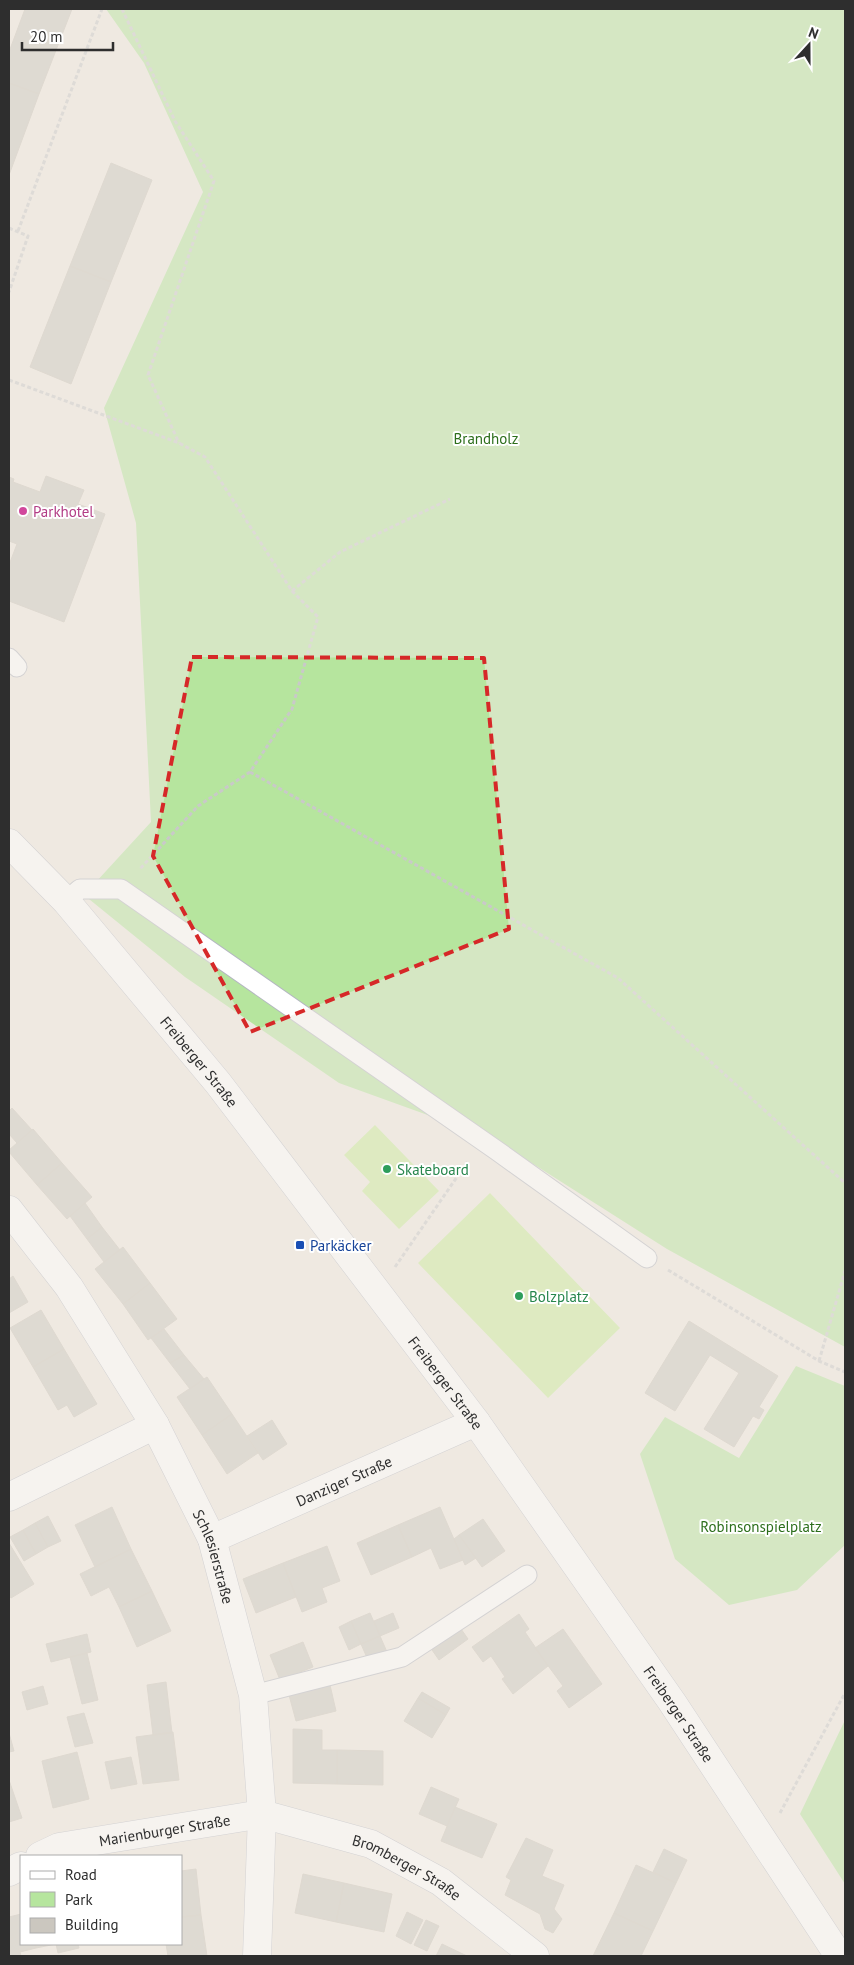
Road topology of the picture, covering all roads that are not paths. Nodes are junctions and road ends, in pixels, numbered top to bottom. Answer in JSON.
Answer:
{"nodes":[{"id":1,"x":9,"y":843,"type":"edge"},
{"id":2,"x":66,"y":901,"type":"junction"},
{"id":3,"x":9,"y":1210,"type":"edge"},
{"id":4,"x":647,"y":1258,"type":"road end"},
{"id":5,"x":476,"y":1422,"type":"junction"},
{"id":6,"x":155,"y":1425,"type":"junction"},
{"id":7,"x":9,"y":1498,"type":"edge"},
{"id":8,"x":212,"y":1539,"type":"junction"},
{"id":9,"x":527,"y":1575,"type":"dead end"},
{"id":10,"x":254,"y":1695,"type":"junction"},
{"id":11,"x":262,"y":1814,"type":"junction"},
{"id":12,"x":42,"y":1855,"type":"edge"},
{"id":13,"x":257,"y":1956,"type":"edge"},
{"id":14,"x":535,"y":1956,"type":"edge"},
{"id":15,"x":839,"y":1956,"type":"edge"}],
"edges":[{"from":1,"to":2,"type":"street","name":"Freiberger Straße"},
{"from":2,"to":4,"type":"lane"},
{"from":2,"to":5,"type":"street","name":"Freiberger Straße"},
{"from":3,"to":6,"type":"street","name":"Schlesierstraße"},
{"from":5,"to":8,"type":"street","name":"Danziger Straße"},
{"from":5,"to":15,"type":"street","name":"Freiberger Straße"},
{"from":6,"to":7,"type":"street"},
{"from":6,"to":8,"type":"street","name":"Schlesierstraße"},
{"from":8,"to":10,"type":"street","name":"Schlesierstraße"},
{"from":9,"to":10,"type":"lane"},
{"from":10,"to":11,"type":"street","name":"Schlesierstraße"},
{"from":11,"to":12,"type":"street","name":"Marienburger Straße"},
{"from":11,"to":13,"type":"street","name":"Schlesierstraße"},
{"from":11,"to":14,"type":"street","name":"Bromberger Straße"}]}
